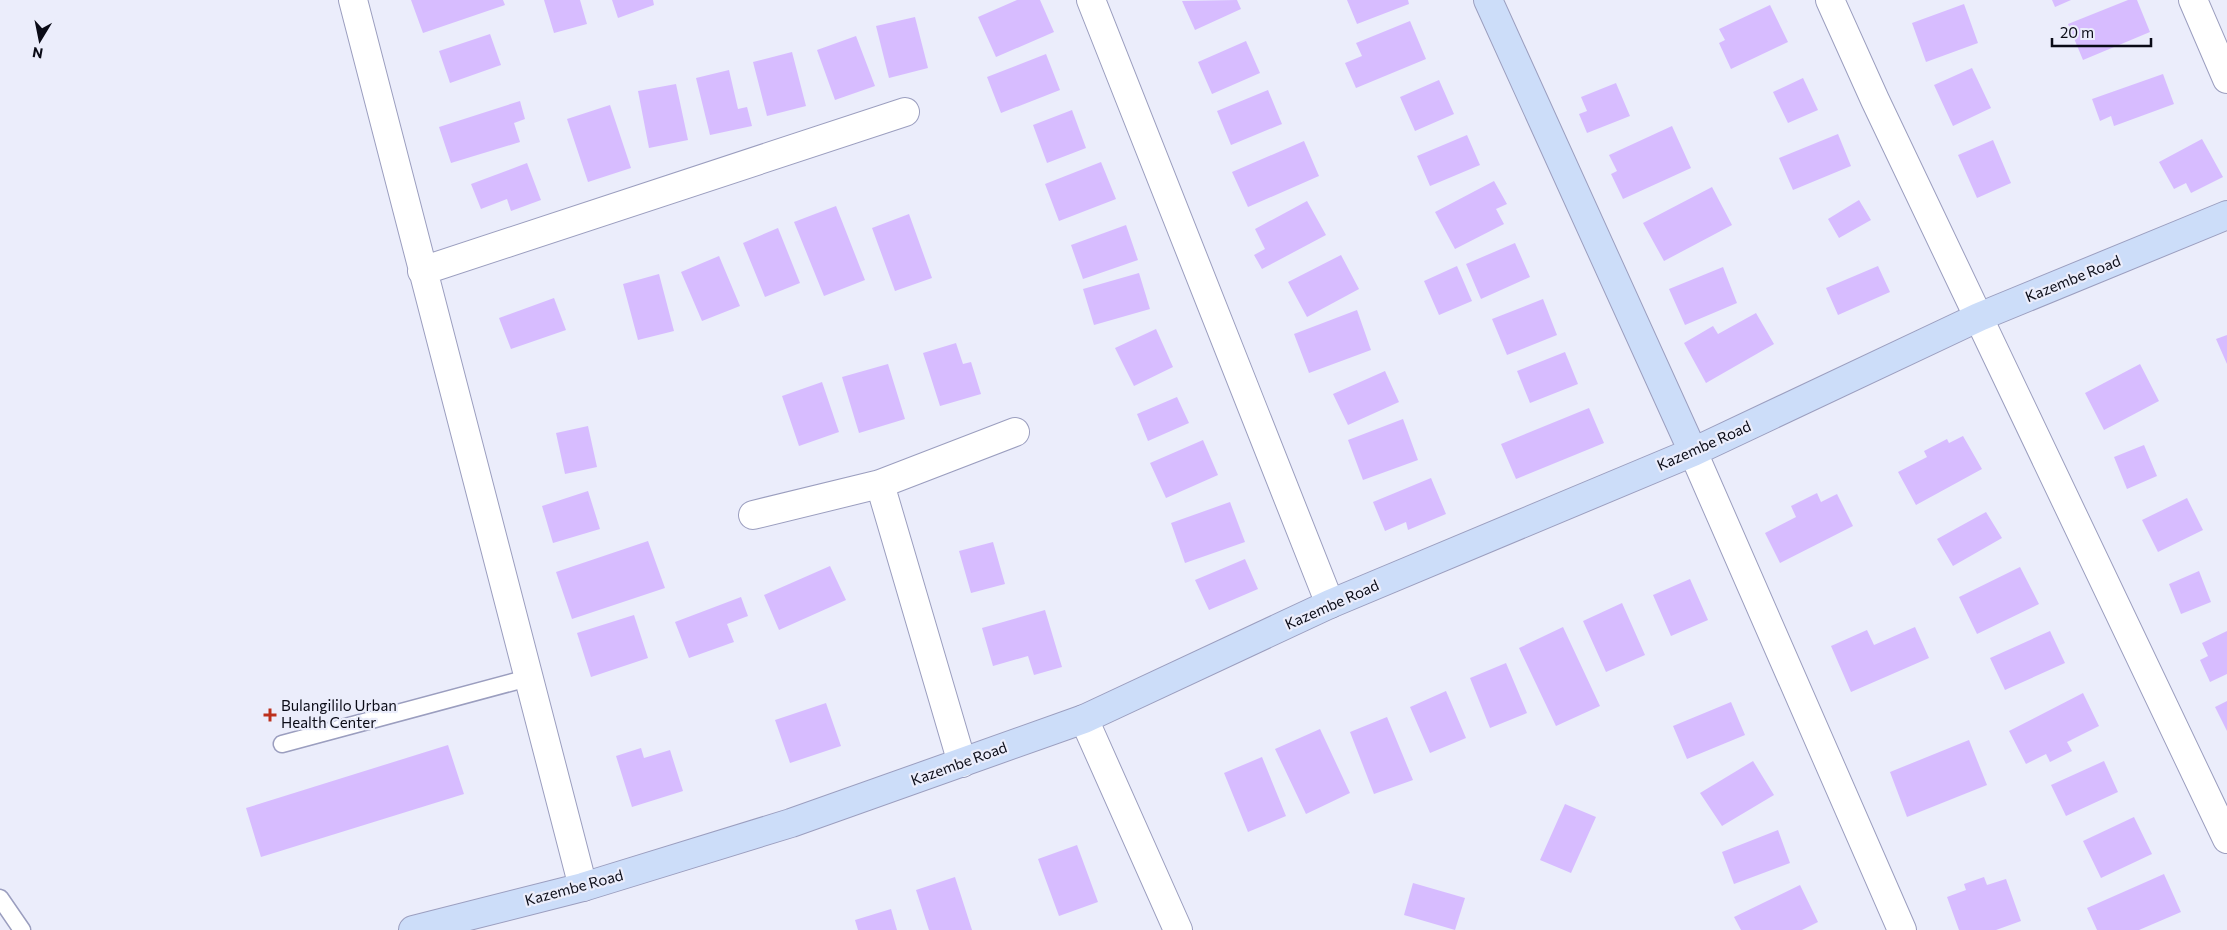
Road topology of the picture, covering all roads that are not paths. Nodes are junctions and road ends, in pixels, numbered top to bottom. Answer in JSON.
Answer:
{"nodes":[{"id":1,"x":353,"y":0,"type":"edge"},
{"id":2,"x":1091,"y":0,"type":"edge"},
{"id":3,"x":1488,"y":0,"type":"edge"},
{"id":4,"x":1830,"y":0,"type":"edge"},
{"id":5,"x":2193,"y":0,"type":"edge"},
{"id":6,"x":2227,"y":79,"type":"edge"},
{"id":7,"x":905,"y":112,"type":"dead end"},
{"id":8,"x":2227,"y":215,"type":"edge"},
{"id":9,"x":422,"y":271,"type":"junction"},
{"id":10,"x":1979,"y":317,"type":"junction"},
{"id":11,"x":1015,"y":432,"type":"dead end"},
{"id":12,"x":1693,"y":452,"type":"junction"},
{"id":13,"x":880,"y":484,"type":"junction"},
{"id":14,"x":754,"y":515,"type":"dead end"},
{"id":15,"x":1330,"y":604,"type":"junction"},
{"id":16,"x":528,"y":678,"type":"junction"},
{"id":17,"x":1084,"y":719,"type":"junction"},
{"id":18,"x":282,"y":744,"type":"dead end"},
{"id":19,"x":962,"y":763,"type":"junction"},
{"id":20,"x":2227,"y":839,"type":"edge"},
{"id":21,"x":583,"y":887,"type":"junction"},
{"id":22,"x":0,"y":898,"type":"edge"},
{"id":23,"x":22,"y":930,"type":"edge"},
{"id":24,"x":413,"y":930,"type":"edge"},
{"id":25,"x":1178,"y":930,"type":"edge"},
{"id":26,"x":1902,"y":930,"type":"edge"}],
"edges":[{"from":1,"to":9,"type":"street"},
{"from":2,"to":15,"type":"street"},
{"from":3,"to":12,"type":"main road"},
{"from":4,"to":10,"type":"street"},
{"from":5,"to":6,"type":"street"},
{"from":7,"to":9,"type":"street"},
{"from":8,"to":10,"type":"main road","name":"Kazembe Road"},
{"from":9,"to":16,"type":"street"},
{"from":10,"to":12,"type":"main road","name":"Kazembe Road"},
{"from":10,"to":20,"type":"street"},
{"from":11,"to":13,"type":"street"},
{"from":12,"to":15,"type":"main road","name":"Kazembe Road"},
{"from":12,"to":26,"type":"street"},
{"from":13,"to":14,"type":"street"},
{"from":13,"to":19,"type":"street"},
{"from":15,"to":17,"type":"main road","name":"Kazembe Road"},
{"from":16,"to":18,"type":"lane"},
{"from":16,"to":21,"type":"street"},
{"from":17,"to":19,"type":"main road","name":"Kazembe Road"},
{"from":17,"to":25,"type":"street"},
{"from":19,"to":21,"type":"main road","name":"Kazembe Road"},
{"from":21,"to":24,"type":"main road","name":"Kazembe Road"},
{"from":22,"to":23,"type":"lane"}]}
